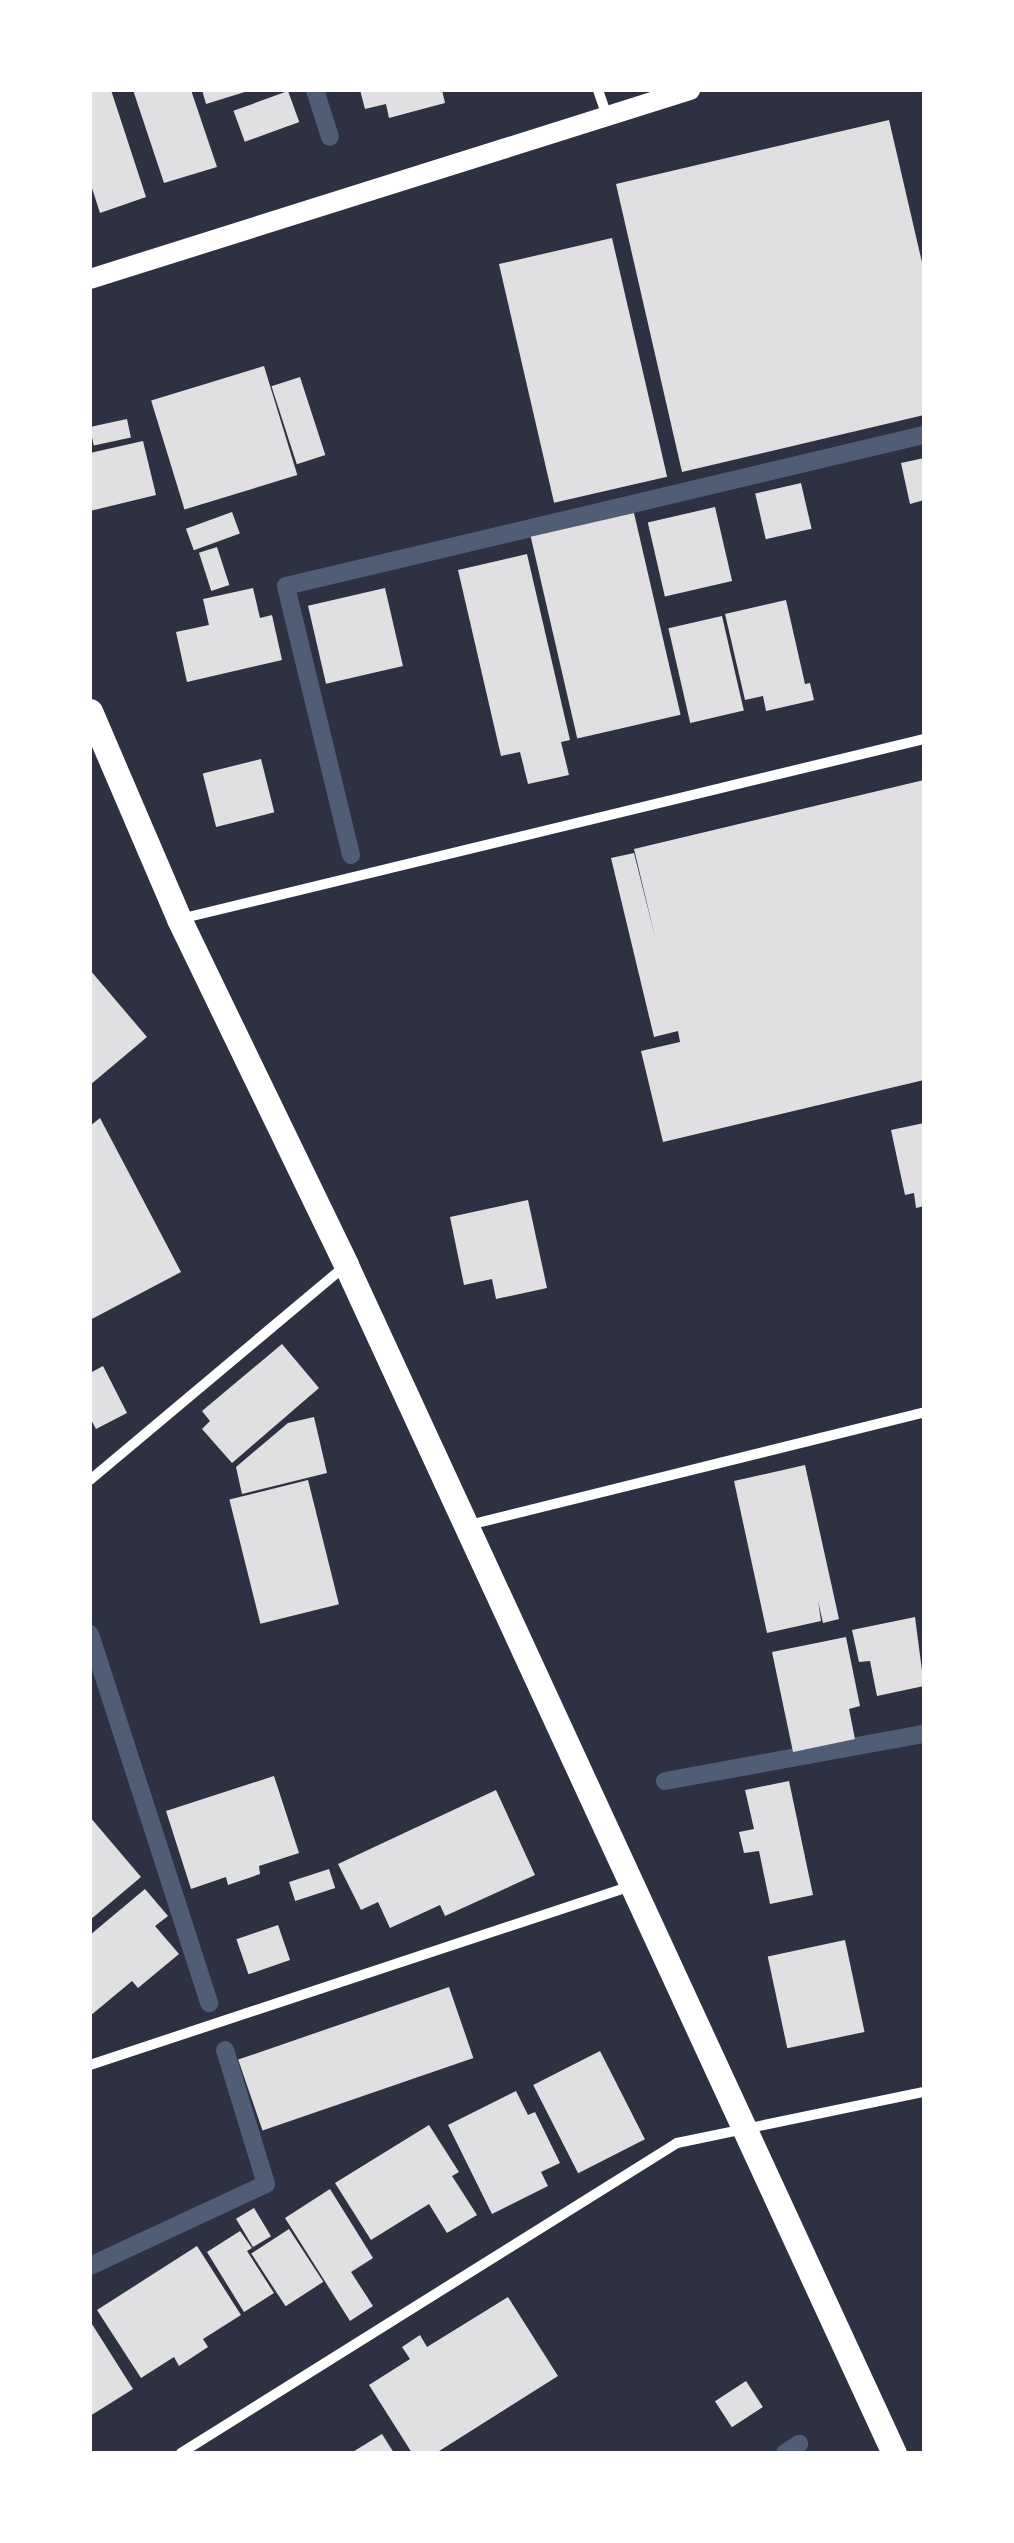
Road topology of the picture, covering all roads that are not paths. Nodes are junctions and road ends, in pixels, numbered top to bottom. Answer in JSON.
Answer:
{"nodes":[{"id":1,"x":598,"y":90,"type":"edge"},
{"id":2,"x":690,"y":90,"type":"edge"},
{"id":3,"x":607,"y":117,"type":"junction"},
{"id":4,"x":90,"y":279,"type":"edge"},
{"id":5,"x":90,"y":711,"type":"edge"},
{"id":6,"x":924,"y":739,"type":"edge"},
{"id":7,"x":99,"y":757,"type":"edge"},
{"id":8,"x":179,"y":919,"type":"junction"},
{"id":9,"x":346,"y":1265,"type":"junction"},
{"id":10,"x":924,"y":1412,"type":"edge"},
{"id":11,"x":90,"y":1480,"type":"edge"},
{"id":12,"x":464,"y":1526,"type":"junction"},
{"id":13,"x":632,"y":1886,"type":"junction"},
{"id":14,"x":90,"y":2065,"type":"edge"},
{"id":15,"x":924,"y":2092,"type":"edge"},
{"id":16,"x":744,"y":2128,"type":"junction"},
{"id":17,"x":181,"y":2453,"type":"edge"},
{"id":18,"x":894,"y":2453,"type":"edge"}],
"edges":[{"from":1,"to":3,"type":"street"},
{"from":2,"to":3,"type":"main road"},
{"from":3,"to":4,"type":"main road"},
{"from":5,"to":7,"type":"main road"},
{"from":6,"to":8,"type":"street"},
{"from":7,"to":8,"type":"main road"},
{"from":8,"to":9,"type":"main road"},
{"from":9,"to":11,"type":"street"},
{"from":9,"to":12,"type":"main road"},
{"from":10,"to":12,"type":"street"},
{"from":12,"to":13,"type":"main road"},
{"from":13,"to":14,"type":"street"},
{"from":13,"to":16,"type":"main road"},
{"from":15,"to":16,"type":"street"},
{"from":16,"to":17,"type":"street"},
{"from":16,"to":18,"type":"main road"}]}
